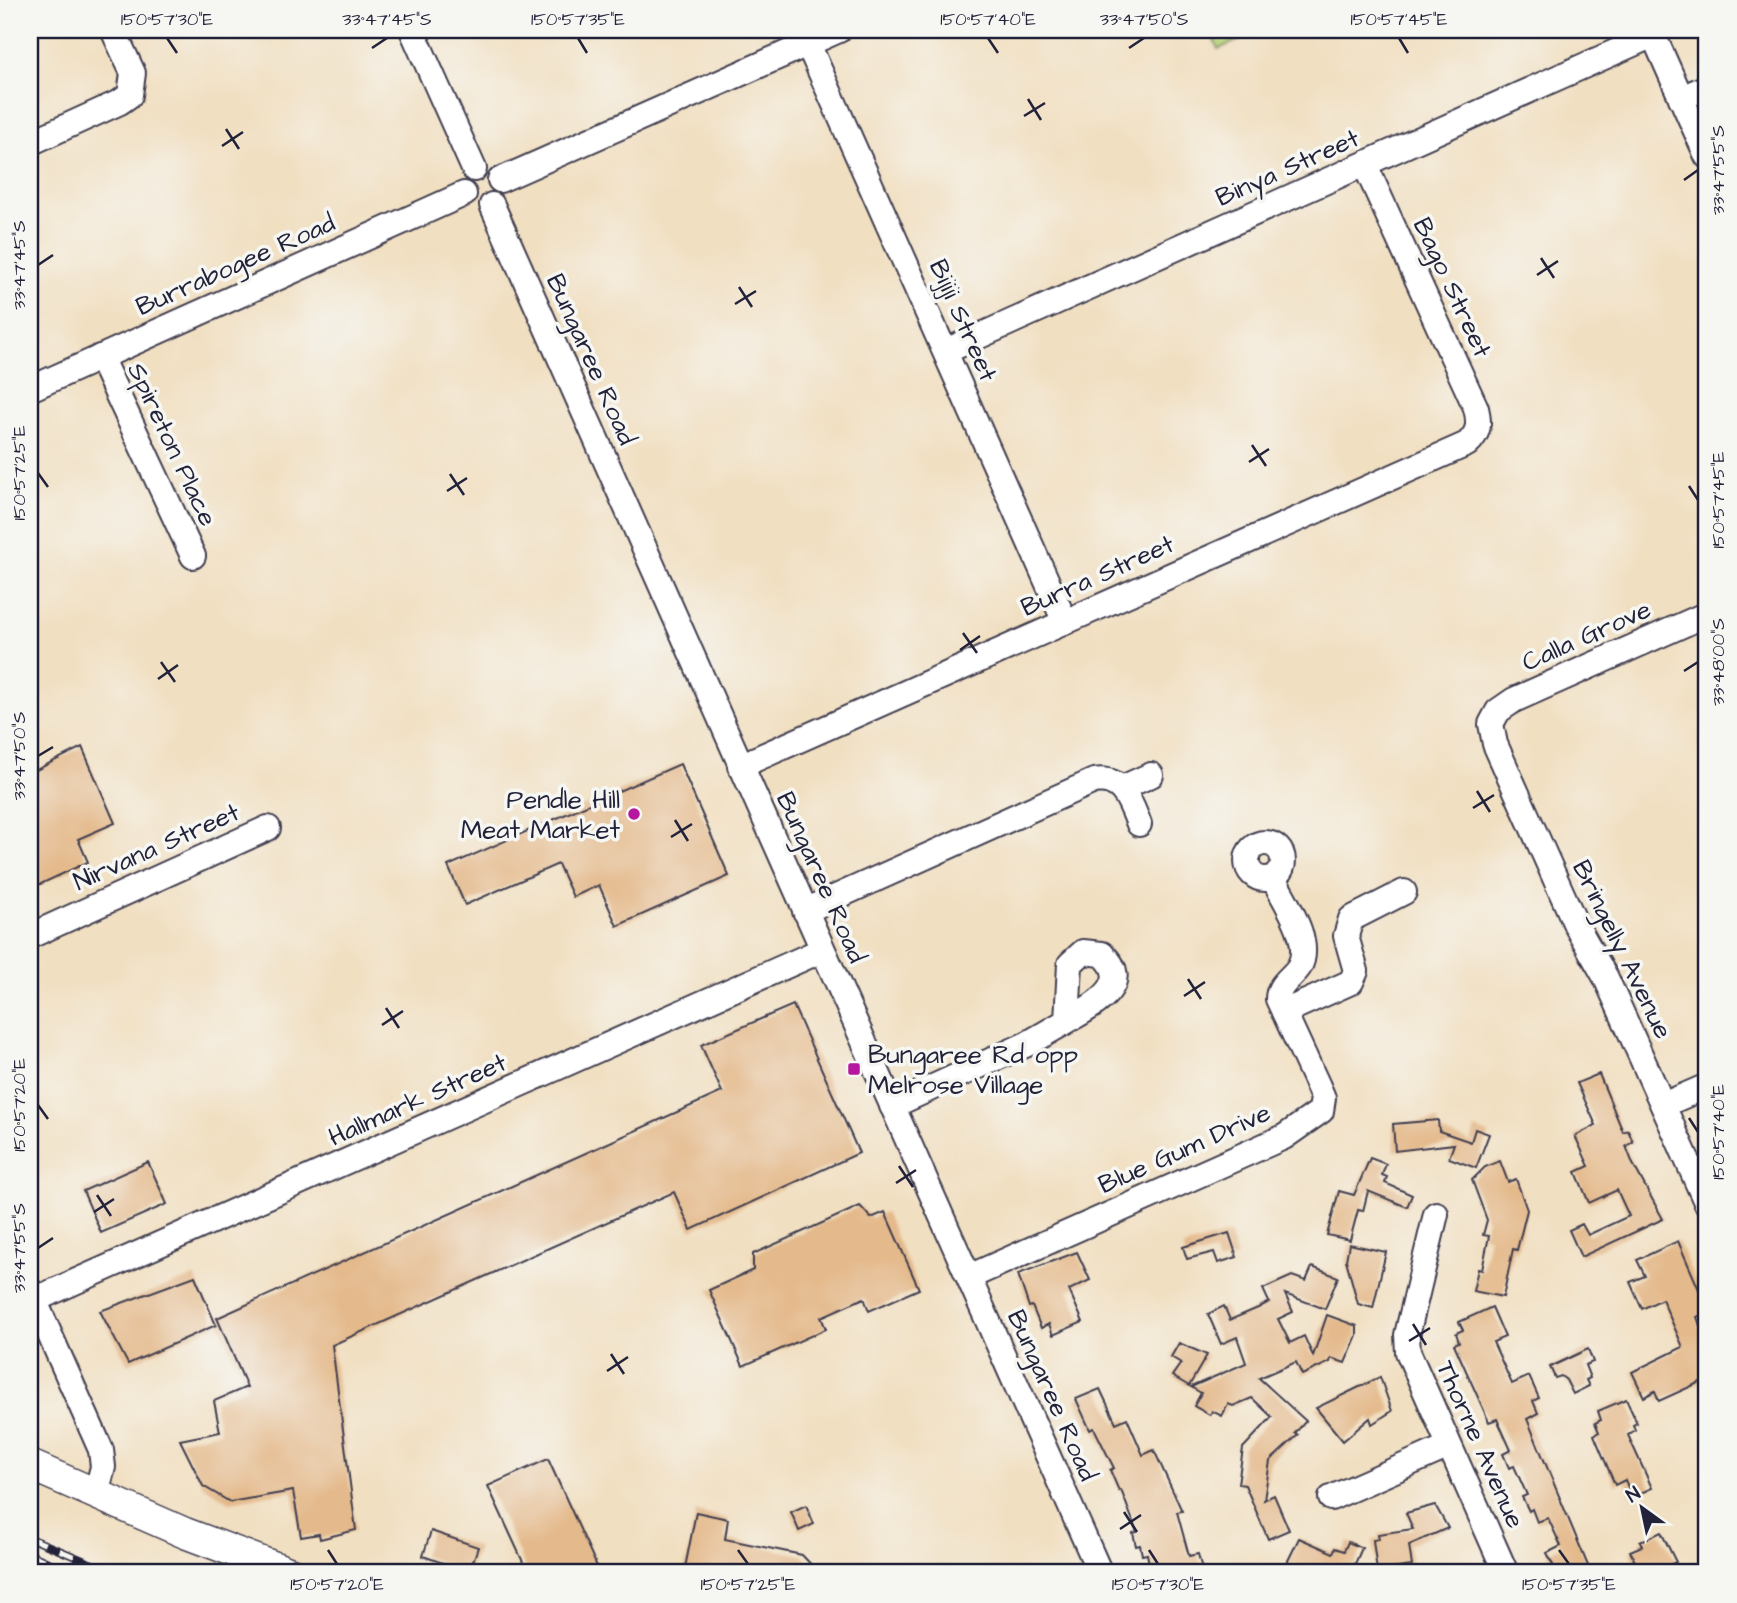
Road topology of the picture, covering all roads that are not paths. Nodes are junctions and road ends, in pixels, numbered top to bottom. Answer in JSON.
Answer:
{"nodes":[{"id":1,"x":113,"y":30,"type":"edge"},
{"id":2,"x":412,"y":30,"type":"edge"},
{"id":3,"x":839,"y":30,"type":"edge"},
{"id":4,"x":1652,"y":33,"type":"edge"},
{"id":5,"x":808,"y":44,"type":"junction"},
{"id":6,"x":1707,"y":87,"type":"edge"},
{"id":7,"x":1681,"y":98,"type":"junction"},
{"id":8,"x":30,"y":143,"type":"edge"},
{"id":9,"x":1707,"y":156,"type":"edge"},
{"id":10,"x":1365,"y":165,"type":"junction"},
{"id":11,"x":474,"y":169,"type":"junction"},
{"id":12,"x":500,"y":180,"type":"junction"},
{"id":13,"x":464,"y":194,"type":"junction"},
{"id":14,"x":492,"y":205,"type":"junction"},
{"id":15,"x":946,"y":351,"type":"junction"},
{"id":16,"x":100,"y":357,"type":"junction"},
{"id":17,"x":30,"y":389,"type":"edge"},
{"id":18,"x":1476,"y":435,"type":"joint"},
{"id":19,"x":193,"y":556,"type":"dead end"},
{"id":20,"x":1707,"y":614,"type":"edge"},
{"id":21,"x":1065,"y":622,"type":"junction"},
{"id":22,"x":1493,"y":718,"type":"joint"},
{"id":23,"x":740,"y":766,"type":"junction"},
{"id":24,"x":1151,"y":775,"type":"dead end"},
{"id":25,"x":1122,"y":788,"type":"junction"},
{"id":26,"x":1139,"y":824,"type":"dead end"},
{"id":27,"x":268,"y":828,"type":"dead end"},
{"id":28,"x":1273,"y":878,"type":"dead end"},
{"id":29,"x":1404,"y":892,"type":"dead end"},
{"id":30,"x":805,"y":911,"type":"junction"},
{"id":31,"x":30,"y":936,"type":"edge"},
{"id":32,"x":822,"y":950,"type":"junction"},
{"id":33,"x":1284,"y":1012,"type":"junction"},
{"id":34,"x":1067,"y":1021,"type":"dead end"},
{"id":35,"x":1707,"y":1086,"type":"edge"},
{"id":36,"x":1663,"y":1105,"type":"junction"},
{"id":37,"x":892,"y":1106,"type":"junction"},
{"id":38,"x":1707,"y":1204,"type":"edge"},
{"id":39,"x":1436,"y":1214,"type":"dead end"},
{"id":40,"x":969,"y":1277,"type":"junction"},
{"id":41,"x":32,"y":1295,"type":"edge"},
{"id":42,"x":1449,"y":1446,"type":"junction"},
{"id":43,"x":30,"y":1465,"type":"edge"},
{"id":44,"x":96,"y":1494,"type":"junction"},
{"id":45,"x":1331,"y":1498,"type":"dead end"},
{"id":46,"x":291,"y":1573,"type":"edge"},
{"id":47,"x":1100,"y":1573,"type":"edge"},
{"id":48,"x":1506,"y":1573,"type":"edge"}],
"edges":[{"from":1,"to":8,"type":"street"},
{"from":2,"to":11,"type":"street"},
{"from":3,"to":5,"type":"street"},
{"from":4,"to":7,"type":"street"},
{"from":4,"to":10,"type":"street","name":"Binya Street"},
{"from":5,"to":12,"type":"street"},
{"from":5,"to":15,"type":"street","name":"Bijiji Street"},
{"from":6,"to":7,"type":"street"},
{"from":7,"to":9,"type":"street"},
{"from":10,"to":15,"type":"street","name":"Binya Street"},
{"from":10,"to":18,"type":"street","name":"Bago Street"},
{"from":11,"to":12,"type":"street"},
{"from":11,"to":13,"type":"street"},
{"from":12,"to":14,"type":"street"},
{"from":13,"to":14,"type":"street"},
{"from":13,"to":16,"type":"street","name":"Burrabogee Road"},
{"from":14,"to":23,"type":"street","name":"Bungaree Road"},
{"from":15,"to":21,"type":"street","name":"Bijiji Street"},
{"from":16,"to":17,"type":"street","name":"Burrabogee Road"},
{"from":16,"to":19,"type":"street","name":"Spireton Place"},
{"from":18,"to":21,"type":"street","name":"Burra Street"},
{"from":20,"to":22,"type":"street","name":"Calla Grove"},
{"from":21,"to":23,"type":"street","name":"Burra Street"},
{"from":22,"to":36,"type":"street","name":"Bringelly Avenue"},
{"from":23,"to":30,"type":"street","name":"Bungaree Road"},
{"from":24,"to":25,"type":"street"},
{"from":25,"to":26,"type":"street"},
{"from":25,"to":30,"type":"street"},
{"from":27,"to":31,"type":"street","name":"Nirvana Street"},
{"from":28,"to":33,"type":"street"},
{"from":29,"to":33,"type":"street"},
{"from":30,"to":32,"type":"street","name":"Bungaree Road"},
{"from":32,"to":37,"type":"street","name":"Bungaree Road"},
{"from":32,"to":41,"type":"street","name":"Hallmark Street"},
{"from":33,"to":40,"type":"street","name":"Blue Gum Drive"},
{"from":34,"to":37,"type":"street"},
{"from":35,"to":36,"type":"street"},
{"from":36,"to":38,"type":"street","name":"Bringelly Avenue"},
{"from":37,"to":40,"type":"street","name":"Bungaree Road"},
{"from":39,"to":42,"type":"street","name":"Thorne Avenue"},
{"from":40,"to":47,"type":"street","name":"Bungaree Road"},
{"from":41,"to":44,"type":"street"},
{"from":42,"to":45,"type":"street"},
{"from":42,"to":48,"type":"street","name":"Thorne Avenue"},
{"from":43,"to":44,"type":"main road"},
{"from":44,"to":46,"type":"main road"}]}
